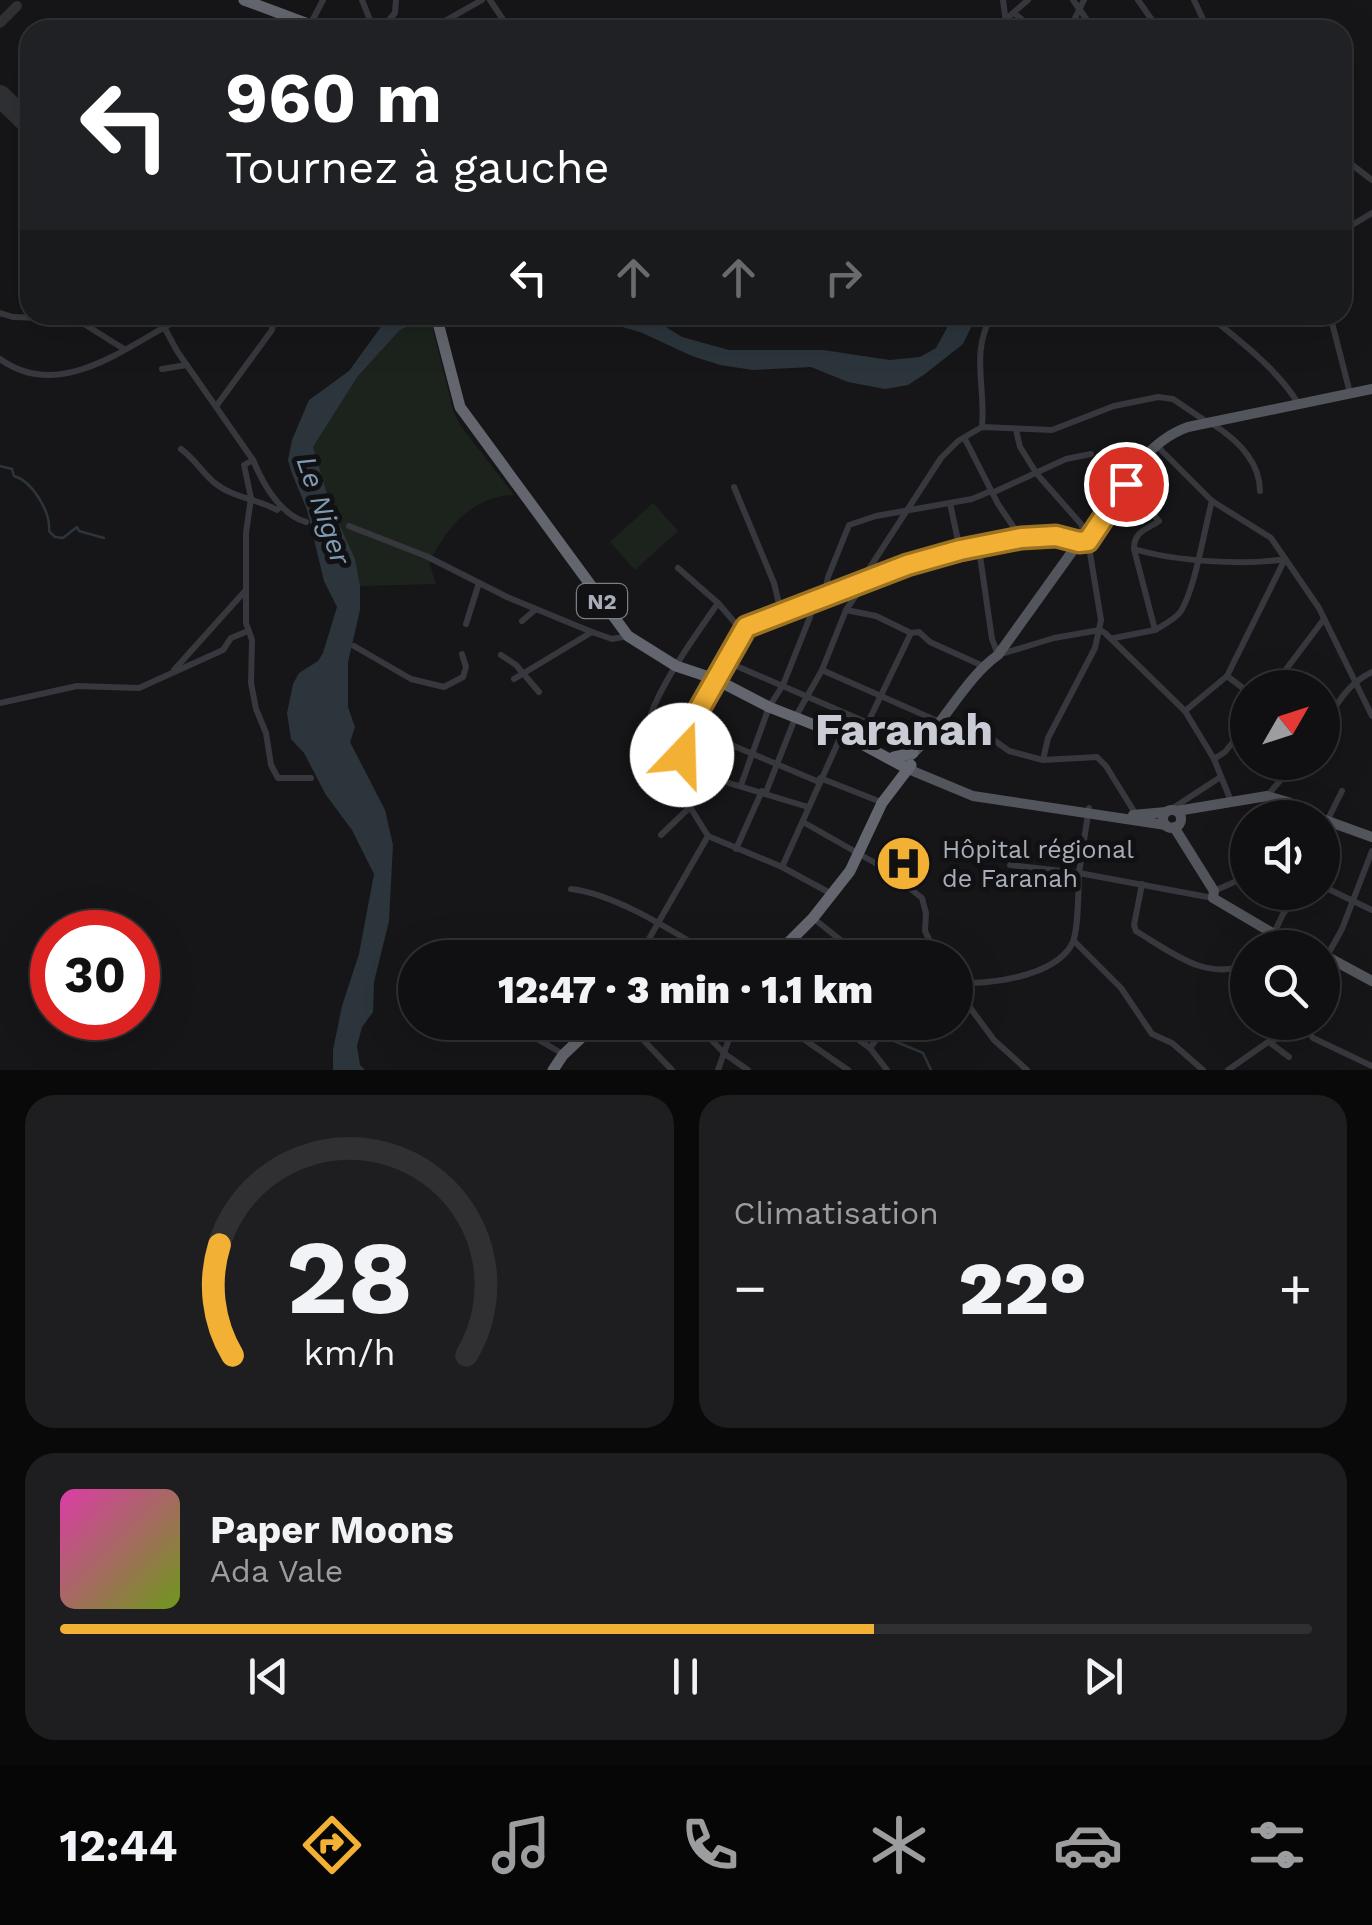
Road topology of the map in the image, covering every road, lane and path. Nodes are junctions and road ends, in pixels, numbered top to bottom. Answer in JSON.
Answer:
{"nodes":[{"id":1,"x":244,"y":0,"type":"edge"},
{"id":2,"x":482,"y":0,"type":"edge"},
{"id":3,"x":1003,"y":0,"type":"edge"},
{"id":4,"x":1028,"y":0,"type":"edge"},
{"id":5,"x":1072,"y":0,"type":"edge"},
{"id":6,"x":1084,"y":0,"type":"edge"},
{"id":7,"x":1080,"y":10,"type":"junction"},
{"id":8,"x":1014,"y":14,"type":"junction"},
{"id":9,"x":1006,"y":19,"type":"joint"},
{"id":10,"x":302,"y":20,"type":"edge"},
{"id":11,"x":450,"y":20,"type":"edge"},
{"id":12,"x":1022,"y":20,"type":"edge"},
{"id":13,"x":1074,"y":20,"type":"edge"},
{"id":14,"x":1087,"y":20,"type":"edge"},
{"id":15,"x":1352,"y":165,"type":"edge"},
{"id":16,"x":1372,"y":180,"type":"edge"},
{"id":17,"x":87,"y":325,"type":"edge"},
{"id":18,"x":273,"y":325,"type":"edge"},
{"id":19,"x":438,"y":325,"type":"edge"},
{"id":20,"x":986,"y":325,"type":"edge"},
{"id":21,"x":1221,"y":325,"type":"edge"},
{"id":22,"x":1333,"y":325,"type":"edge"},
{"id":23,"x":164,"y":326,"type":"joint"},
{"id":24,"x":125,"y":349,"type":"junction"},
{"id":25,"x":0,"y":359,"type":"edge"},
{"id":26,"x":187,"y":364,"type":"junction"},
{"id":27,"x":162,"y":369,"type":"dead end"},
{"id":28,"x":1372,"y":389,"type":"edge"},
{"id":29,"x":1350,"y":394,"type":"junction"},
{"id":30,"x":1298,"y":404,"type":"junction"},
{"id":31,"x":217,"y":405,"type":"junction"},
{"id":32,"x":1209,"y":423,"type":"junction"},
{"id":33,"x":982,"y":426,"type":"junction"},
{"id":34,"x":1016,"y":430,"type":"junction"},
{"id":35,"x":965,"y":439,"type":"junction"},
{"id":36,"x":1156,"y":444,"type":"junction"},
{"id":37,"x":181,"y":449,"type":"dead end"},
{"id":38,"x":1090,"y":454,"type":"dead end"},
{"id":39,"x":253,"y":460,"type":"junction"},
{"id":40,"x":1037,"y":474,"type":"junction"},
{"id":41,"x":1126,"y":484,"type":"junction"},
{"id":42,"x":734,"y":486,"type":"dead end"},
{"id":43,"x":1260,"y":490,"type":"dead end"},
{"id":44,"x":992,"y":492,"type":"junction"},
{"id":45,"x":251,"y":498,"type":"junction"},
{"id":46,"x":1212,"y":501,"type":"junction"},
{"id":47,"x":950,"y":503,"type":"junction"},
{"id":48,"x":281,"y":506,"type":"junction"},
{"id":49,"x":906,"y":512,"type":"junction"},
{"id":50,"x":306,"y":522,"type":"dead end"},
{"id":51,"x":349,"y":526,"type":"dead end"},
{"id":52,"x":1021,"y":538,"type":"junction"},
{"id":53,"x":1084,"y":542,"type":"junction"},
{"id":54,"x":979,"y":549,"type":"junction"},
{"id":55,"x":1134,"y":549,"type":"junction"},
{"id":56,"x":960,"y":550,"type":"junction"},
{"id":57,"x":1196,"y":558,"type":"junction"},
{"id":58,"x":1285,"y":559,"type":"junction"},
{"id":59,"x":678,"y":568,"type":"dead end"},
{"id":60,"x":864,"y":582,"type":"junction"},
{"id":61,"x":478,"y":583,"type":"junction"},
{"id":62,"x":248,"y":585,"type":"junction"},
{"id":63,"x":824,"y":600,"type":"junction"},
{"id":64,"x":718,"y":603,"type":"junction"},
{"id":65,"x":805,"y":606,"type":"junction"},
{"id":66,"x":536,"y":609,"type":"junction"},
{"id":67,"x":846,"y":610,"type":"junction"},
{"id":68,"x":781,"y":612,"type":"junction"},
{"id":69,"x":1324,"y":619,"type":"junction"},
{"id":70,"x":522,"y":622,"type":"dead end"},
{"id":71,"x":466,"y":624,"type":"dead end"},
{"id":72,"x":1100,"y":630,"type":"junction"},
{"id":73,"x":1155,"y":630,"type":"junction"},
{"id":74,"x":248,"y":631,"type":"junction"},
{"id":75,"x":592,"y":632,"type":"junction"},
{"id":76,"x":742,"y":632,"type":"junction"},
{"id":77,"x":911,"y":633,"type":"junction"},
{"id":78,"x":628,"y":636,"type":"junction"},
{"id":79,"x":1113,"y":639,"type":"junction"},
{"id":80,"x":354,"y":646,"type":"dead end"},
{"id":81,"x":462,"y":654,"type":"dead end"},
{"id":82,"x":500,"y":655,"type":"dead end"},
{"id":83,"x":998,"y":656,"type":"junction"},
{"id":84,"x":725,"y":661,"type":"junction"},
{"id":85,"x":676,"y":666,"type":"junction"},
{"id":86,"x":983,"y":666,"type":"junction"},
{"id":87,"x":822,"y":670,"type":"junction"},
{"id":88,"x":1286,"y":670,"type":"edge"},
{"id":89,"x":174,"y":671,"type":"junction"},
{"id":90,"x":1372,"y":672,"type":"edge"},
{"id":91,"x":523,"y":674,"type":"junction"},
{"id":92,"x":1227,"y":676,"type":"junction"},
{"id":93,"x":1230,"y":678,"type":"edge"},
{"id":94,"x":514,"y":679,"type":"dead end"},
{"id":95,"x":715,"y":679,"type":"junction"},
{"id":96,"x":1355,"y":680,"type":"junction"},
{"id":97,"x":783,"y":684,"type":"junction"},
{"id":98,"x":539,"y":692,"type":"dead end"},
{"id":99,"x":807,"y":695,"type":"junction"},
{"id":100,"x":880,"y":695,"type":"junction"},
{"id":101,"x":1340,"y":699,"type":"edge"},
{"id":102,"x":0,"y":703,"type":"edge"},
{"id":103,"x":769,"y":707,"type":"junction"},
{"id":104,"x":1185,"y":711,"type":"junction"},
{"id":105,"x":796,"y":716,"type":"junction"},
{"id":106,"x":1372,"y":716,"type":"edge"},
{"id":107,"x":868,"y":723,"type":"junction"},
{"id":108,"x":942,"y":723,"type":"junction"},
{"id":109,"x":689,"y":727,"type":"junction"},
{"id":110,"x":841,"y":735,"type":"junction"},
{"id":111,"x":858,"y":742,"type":"junction"},
{"id":112,"x":1230,"y":746,"type":"edge"},
{"id":113,"x":751,"y":754,"type":"junction"},
{"id":114,"x":1214,"y":759,"type":"junction"},
{"id":115,"x":1042,"y":760,"type":"junction"},
{"id":116,"x":904,"y":761,"type":"junction"},
{"id":117,"x":776,"y":764,"type":"junction"},
{"id":118,"x":685,"y":774,"type":"junction"},
{"id":119,"x":311,"y":778,"type":"dead end"},
{"id":120,"x":1219,"y":778,"type":"junction"},
{"id":121,"x":820,"y":780,"type":"junction"},
{"id":122,"x":1281,"y":780,"type":"edge"},
{"id":123,"x":741,"y":785,"type":"junction"},
{"id":124,"x":1342,"y":791,"type":"dead end"},
{"id":125,"x":764,"y":792,"type":"junction"},
{"id":126,"x":1267,"y":796,"type":"junction"},
{"id":127,"x":1230,"y":800,"type":"edge"},
{"id":128,"x":1243,"y":800,"type":"edge"},
{"id":129,"x":1281,"y":800,"type":"edge"},
{"id":130,"x":1336,"y":800,"type":"edge"},
{"id":131,"x":1230,"y":802,"type":"edge"},
{"id":132,"x":882,"y":803,"type":"junction"},
{"id":133,"x":808,"y":807,"type":"junction"},
{"id":134,"x":690,"y":808,"type":"junction"},
{"id":135,"x":1088,"y":811,"type":"junction"},
{"id":136,"x":1137,"y":818,"type":"junction"},
{"id":137,"x":1174,"y":820,"type":"junction"},
{"id":138,"x":802,"y":822,"type":"junction"},
{"id":139,"x":1340,"y":827,"type":"edge"},
{"id":140,"x":661,"y":835,"type":"dead end"},
{"id":141,"x":708,"y":836,"type":"junction"},
{"id":142,"x":1372,"y":836,"type":"edge"},
{"id":143,"x":736,"y":850,"type":"junction"},
{"id":144,"x":1372,"y":850,"type":"edge"},
{"id":145,"x":859,"y":853,"type":"junction"},
{"id":146,"x":1010,"y":865,"type":"dead end"},
{"id":147,"x":782,"y":866,"type":"junction"},
{"id":148,"x":1079,"y":873,"type":"junction"},
{"id":149,"x":1142,"y":884,"type":"junction"},
{"id":150,"x":1230,"y":886,"type":"edge"},
{"id":151,"x":571,"y":889,"type":"dead end"},
{"id":152,"x":831,"y":894,"type":"junction"},
{"id":153,"x":1214,"y":894,"type":"junction"},
{"id":154,"x":1340,"y":894,"type":"edge"},
{"id":155,"x":1352,"y":899,"type":"junction"},
{"id":156,"x":1372,"y":910,"type":"edge"},
{"id":157,"x":813,"y":918,"type":"junction"},
{"id":158,"x":656,"y":923,"type":"junction"},
{"id":159,"x":1266,"y":930,"type":"edge"},
{"id":160,"x":1340,"y":932,"type":"edge"},
{"id":161,"x":647,"y":940,"type":"edge"},
{"id":162,"x":686,"y":940,"type":"edge"},
{"id":163,"x":790,"y":940,"type":"edge"},
{"id":164,"x":840,"y":940,"type":"edge"},
{"id":165,"x":929,"y":940,"type":"edge"},
{"id":166,"x":1074,"y":941,"type":"junction"},
{"id":167,"x":1340,"y":963,"type":"edge"},
{"id":168,"x":1230,"y":971,"type":"edge"},
{"id":169,"x":1372,"y":980,"type":"edge"},
{"id":170,"x":973,"y":981,"type":"edge"},
{"id":171,"x":973,"y":1012,"type":"edge"},
{"id":172,"x":538,"y":1040,"type":"edge"},
{"id":173,"x":579,"y":1040,"type":"edge"},
{"id":174,"x":643,"y":1040,"type":"edge"},
{"id":175,"x":711,"y":1040,"type":"edge"},
{"id":176,"x":729,"y":1040,"type":"edge"},
{"id":177,"x":806,"y":1040,"type":"edge"},
{"id":178,"x":859,"y":1040,"type":"edge"},
{"id":179,"x":876,"y":1040,"type":"edge"},
{"id":180,"x":1273,"y":1040,"type":"edge"},
{"id":181,"x":1318,"y":1040,"type":"edge"},
{"id":182,"x":1268,"y":1042,"type":"junction"},
{"id":183,"x":870,"y":1048,"type":"junction"},
{"id":184,"x":725,"y":1054,"type":"junction"},
{"id":185,"x":563,"y":1055,"type":"junction"},
{"id":186,"x":1289,"y":1057,"type":"dead end"},
{"id":187,"x":1372,"y":1066,"type":"edge"},
{"id":188,"x":554,"y":1070,"type":"edge"},
{"id":189,"x":672,"y":1070,"type":"edge"},
{"id":190,"x":718,"y":1070,"type":"edge"},
{"id":191,"x":748,"y":1070,"type":"edge"},
{"id":192,"x":848,"y":1070,"type":"edge"},
{"id":193,"x":887,"y":1070,"type":"edge"},
{"id":194,"x":1028,"y":1070,"type":"edge"},
{"id":195,"x":1203,"y":1070,"type":"edge"},
{"id":196,"x":1228,"y":1070,"type":"edge"}],
"edges":[{"from":1,"to":10,"type":"highway"},
{"from":2,"to":11,"type":"street"},
{"from":3,"to":9,"type":"street"},
{"from":4,"to":8,"type":"street"},
{"from":5,"to":7,"type":"street"},
{"from":6,"to":7,"type":"street"},
{"from":7,"to":13,"type":"street"},
{"from":7,"to":14,"type":"street"},
{"from":8,"to":9,"type":"street"},
{"from":8,"to":12,"type":"street"},
{"from":15,"to":16,"type":"street"},
{"from":17,"to":24,"type":"street"},
{"from":18,"to":31,"type":"street"},
{"from":19,"to":78,"type":"highway","number":"N2"},
{"from":20,"to":33,"type":"street"},
{"from":21,"to":30,"type":"street"},
{"from":22,"to":29,"type":"street"},
{"from":23,"to":24,"type":"street"},
{"from":23,"to":26,"type":"street"},
{"from":24,"to":25,"type":"street"},
{"from":26,"to":27,"type":"street"},
{"from":26,"to":31,"type":"street"},
{"from":28,"to":29,"type":"main road"},
{"from":29,"to":30,"type":"main road"},
{"from":30,"to":32,"type":"main road"},
{"from":31,"to":39,"type":"street"},
{"from":32,"to":34,"type":"street"},
{"from":32,"to":36,"type":"main road"},
{"from":32,"to":43,"type":"street"},
{"from":33,"to":34,"type":"street"},
{"from":33,"to":35,"type":"street"},
{"from":34,"to":40,"type":"street"},
{"from":35,"to":44,"type":"street"},
{"from":35,"to":49,"type":"street"},
{"from":36,"to":41,"type":"main road"},
{"from":36,"to":46,"type":"street"},
{"from":37,"to":45,"type":"street"},
{"from":38,"to":40,"type":"street"},
{"from":39,"to":45,"type":"street"},
{"from":39,"to":48,"type":"street"},
{"from":40,"to":44,"type":"street"},
{"from":40,"to":53,"type":"street"},
{"from":41,"to":53,"type":"main road"},
{"from":41,"to":55,"type":"street"},
{"from":42,"to":68,"type":"street"},
{"from":44,"to":47,"type":"street"},
{"from":44,"to":52,"type":"street"},
{"from":45,"to":48,"type":"street"},
{"from":45,"to":62,"type":"street"},
{"from":46,"to":57,"type":"street"},
{"from":46,"to":58,"type":"street"},
{"from":47,"to":49,"type":"street"},
{"from":47,"to":56,"type":"street"},
{"from":48,"to":50,"type":"street"},
{"from":49,"to":60,"type":"street"},
{"from":49,"to":63,"type":"street"},
{"from":51,"to":61,"type":"street"},
{"from":52,"to":53,"type":"street"},
{"from":52,"to":54,"type":"street"},
{"from":53,"to":72,"type":"street"},
{"from":53,"to":83,"type":"main road"},
{"from":54,"to":56,"type":"street"},
{"from":54,"to":83,"type":"street"},
{"from":55,"to":57,"type":"street"},
{"from":55,"to":73,"type":"street"},
{"from":56,"to":60,"type":"street"},
{"from":57,"to":58,"type":"street"},
{"from":57,"to":73,"type":"street"},
{"from":58,"to":69,"type":"street"},
{"from":58,"to":92,"type":"street"},
{"from":59,"to":64,"type":"street"},
{"from":60,"to":63,"type":"street"},
{"from":60,"to":67,"type":"street"},
{"from":61,"to":66,"type":"street"},
{"from":61,"to":71,"type":"street"},
{"from":62,"to":74,"type":"street"},
{"from":62,"to":89,"type":"street"},
{"from":63,"to":65,"type":"street"},
{"from":64,"to":76,"type":"street"},
{"from":64,"to":85,"type":"street"},
{"from":65,"to":68,"type":"street"},
{"from":65,"to":97,"type":"street"},
{"from":66,"to":70,"type":"street"},
{"from":66,"to":75,"type":"street"},
{"from":67,"to":77,"type":"street"},
{"from":67,"to":87,"type":"street"},
{"from":68,"to":76,"type":"street"},
{"from":69,"to":88,"type":"street"},
{"from":69,"to":96,"type":"street"},
{"from":72,"to":79,"type":"street"},
{"from":72,"to":83,"type":"street"},
{"from":72,"to":115,"type":"street"},
{"from":73,"to":79,"type":"street"},
{"from":74,"to":89,"type":"street"},
{"from":74,"to":119,"type":"street"},
{"from":75,"to":78,"type":"street"},
{"from":75,"to":91,"type":"street"},
{"from":76,"to":84,"type":"street"},
{"from":77,"to":86,"type":"street"},
{"from":77,"to":100,"type":"street"},
{"from":78,"to":85,"type":"highway","number":"N2"},
{"from":79,"to":104,"type":"street"},
{"from":80,"to":81,"type":"street"},
{"from":82,"to":91,"type":"street"},
{"from":83,"to":86,"type":"main road"},
{"from":84,"to":95,"type":"street"},
{"from":84,"to":97,"type":"street"},
{"from":85,"to":95,"type":"highway","number":"N2"},
{"from":85,"to":118,"type":"street"},
{"from":86,"to":108,"type":"main road"},
{"from":87,"to":99,"type":"street"},
{"from":87,"to":100,"type":"street"},
{"from":89,"to":102,"type":"street"},
{"from":90,"to":96,"type":"street"},
{"from":91,"to":94,"type":"street"},
{"from":91,"to":98,"type":"street"},
{"from":92,"to":93,"type":"street"},
{"from":92,"to":104,"type":"street"},
{"from":95,"to":103,"type":"highway","number":"N2"},
{"from":95,"to":109,"type":"street"},
{"from":96,"to":101,"type":"street"},
{"from":96,"to":106,"type":"street"},
{"from":97,"to":99,"type":"street"},
{"from":97,"to":103,"type":"street"},
{"from":99,"to":105,"type":"street"},
{"from":99,"to":107,"type":"street"},
{"from":100,"to":107,"type":"street"},
{"from":100,"to":108,"type":"street"},
{"from":103,"to":105,"type":"highway","number":"N2"},
{"from":103,"to":113,"type":"street"},
{"from":104,"to":114,"type":"street"},
{"from":105,"to":110,"type":"highway","number":"N2"},
{"from":105,"to":117,"type":"street"},
{"from":107,"to":111,"type":"street"},
{"from":108,"to":115,"type":"street"},
{"from":108,"to":116,"type":"main road"},
{"from":109,"to":113,"type":"street"},
{"from":109,"to":118,"type":"street"},
{"from":110,"to":111,"type":"highway","number":"N2"},
{"from":110,"to":121,"type":"street"},
{"from":111,"to":116,"type":"highway","number":"N2"},
{"from":112,"to":114,"type":"street"},
{"from":113,"to":117,"type":"street"},
{"from":113,"to":123,"type":"street"},
{"from":114,"to":120,"type":"street"},
{"from":115,"to":136,"type":"street"},
{"from":116,"to":132,"type":"highway"},
{"from":116,"to":135,"type":"main road"},
{"from":117,"to":121,"type":"street"},
{"from":117,"to":125,"type":"street"},
{"from":118,"to":123,"type":"street"},
{"from":118,"to":134,"type":"street"},
{"from":120,"to":127,"type":"street"},
{"from":120,"to":137,"type":"street"},
{"from":121,"to":132,"type":"street"},
{"from":121,"to":133,"type":"street"},
{"from":122,"to":126,"type":"street"},
{"from":123,"to":125,"type":"street"},
{"from":124,"to":130,"type":"street"},
{"from":125,"to":133,"type":"street"},
{"from":125,"to":143,"type":"street"},
{"from":126,"to":128,"type":"main road"},
{"from":126,"to":129,"type":"main road"},
{"from":131,"to":137,"type":"main road"},
{"from":132,"to":145,"type":"highway"},
{"from":133,"to":138,"type":"street"},
{"from":134,"to":140,"type":"street"},
{"from":134,"to":141,"type":"street"},
{"from":135,"to":136,"type":"main road"},
{"from":135,"to":148,"type":"street"},
{"from":136,"to":137,"type":"main road"},
{"from":137,"to":153,"type":"main road"},
{"from":138,"to":145,"type":"street"},
{"from":138,"to":147,"type":"street"},
{"from":139,"to":142,"type":"main road"},
{"from":141,"to":143,"type":"street"},
{"from":141,"to":158,"type":"street"},
{"from":143,"to":147,"type":"street"},
{"from":144,"to":155,"type":"street"},
{"from":145,"to":152,"type":"highway"},
{"from":145,"to":165,"type":"street"},
{"from":146,"to":148,"type":"street"},
{"from":147,"to":152,"type":"street"},
{"from":148,"to":149,"type":"street"},
{"from":148,"to":166,"type":"street"},
{"from":149,"to":153,"type":"street"},
{"from":149,"to":168,"type":"street"},
{"from":150,"to":153,"type":"street"},
{"from":151,"to":158,"type":"street"},
{"from":152,"to":157,"type":"highway"},
{"from":153,"to":159,"type":"main road"},
{"from":154,"to":155,"type":"street"},
{"from":155,"to":156,"type":"street"},
{"from":155,"to":160,"type":"street"},
{"from":157,"to":163,"type":"highway"},
{"from":157,"to":164,"type":"street"},
{"from":158,"to":161,"type":"street"},
{"from":158,"to":162,"type":"street"},
{"from":166,"to":170,"type":"street"},
{"from":166,"to":195,"type":"street"},
{"from":167,"to":169,"type":"main road"},
{"from":171,"to":194,"type":"street"},
{"from":172,"to":185,"type":"street"},
{"from":173,"to":185,"type":"highway"},
{"from":174,"to":189,"type":"street"},
{"from":175,"to":184,"type":"street"},
{"from":176,"to":184,"type":"street"},
{"from":177,"to":192,"type":"street"},
{"from":178,"to":183,"type":"street"},
{"from":179,"to":183,"type":"street"},
{"from":180,"to":182,"type":"street"},
{"from":181,"to":187,"type":"street"},
{"from":182,"to":186,"type":"street"},
{"from":182,"to":196,"type":"street"},
{"from":183,"to":193,"type":"street"},
{"from":184,"to":190,"type":"street"},
{"from":184,"to":191,"type":"street"},
{"from":185,"to":188,"type":"highway"}]}
